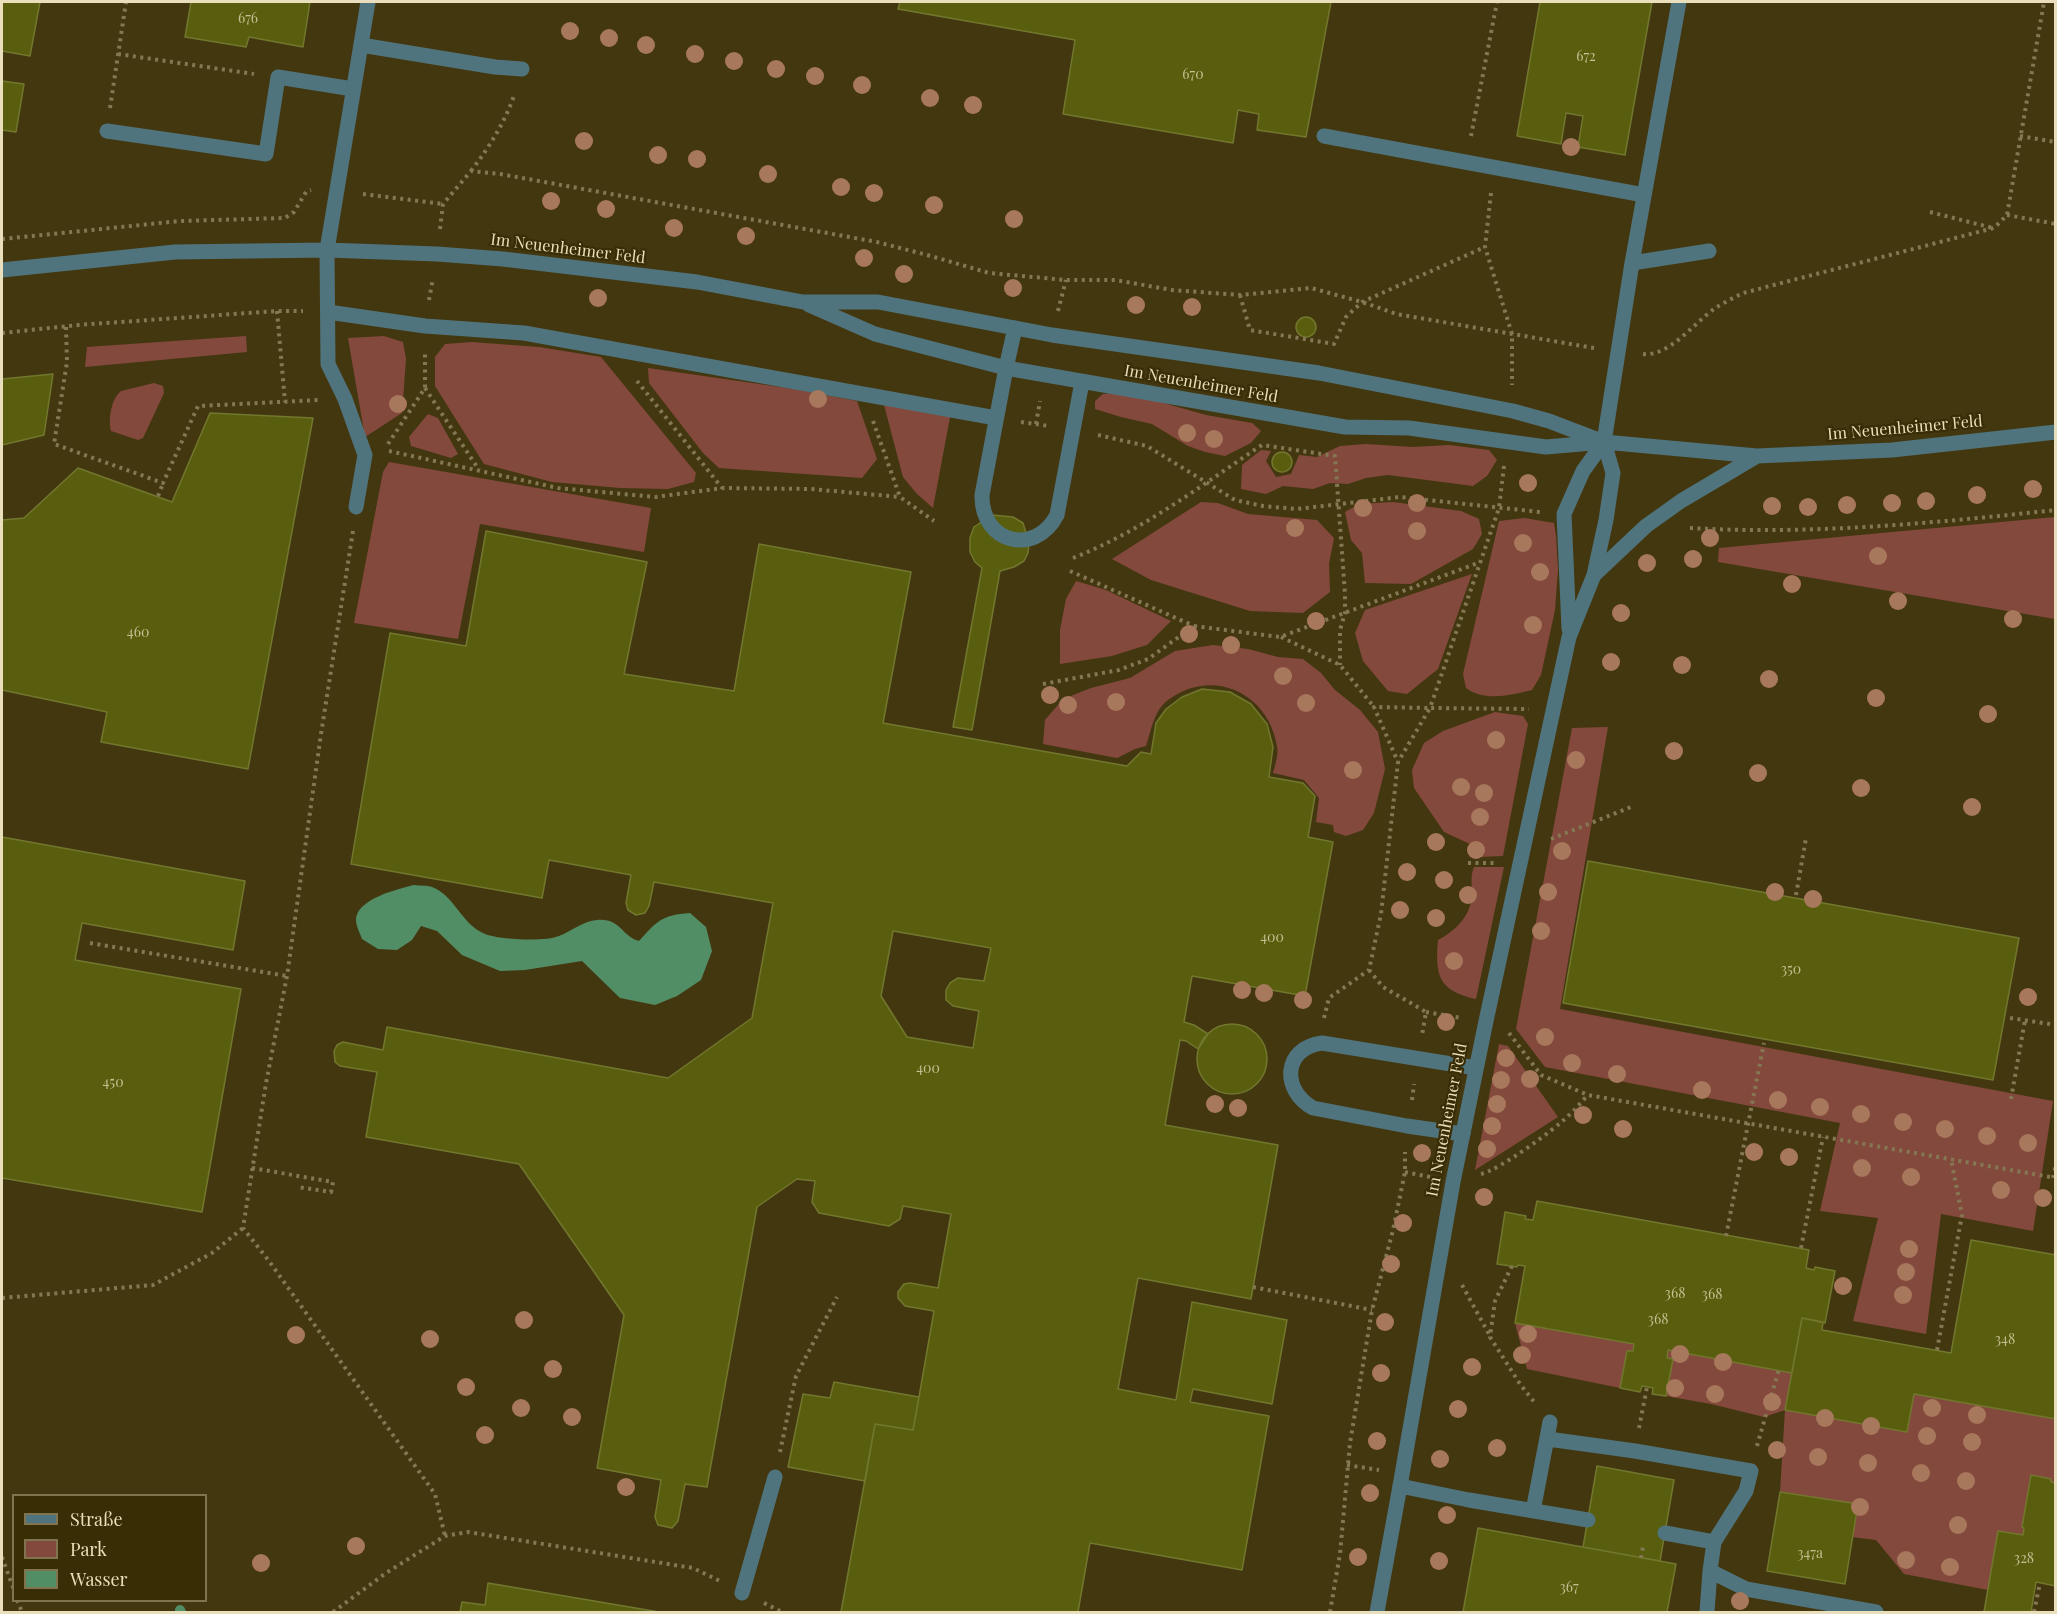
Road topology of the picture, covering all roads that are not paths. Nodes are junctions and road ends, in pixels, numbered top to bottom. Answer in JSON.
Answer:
{"nodes":[{"id":1,"x":368,"y":2,"type":"edge"},
{"id":2,"x":1679,"y":2,"type":"edge"},
{"id":3,"x":361,"y":45,"type":"junction"},
{"id":4,"x":522,"y":69,"type":"road end"},
{"id":5,"x":353,"y":89,"type":"junction"},
{"id":6,"x":107,"y":131,"type":"road end"},
{"id":7,"x":1324,"y":136,"type":"dead end"},
{"id":8,"x":1644,"y":195,"type":"junction"},
{"id":9,"x":327,"y":250,"type":"junction"},
{"id":10,"x":1709,"y":250,"type":"dead end"},
{"id":11,"x":1632,"y":263,"type":"junction"},
{"id":12,"x":2,"y":270,"type":"edge"},
{"id":13,"x":803,"y":302,"type":"junction"},
{"id":14,"x":328,"y":312,"type":"junction"},
{"id":15,"x":1015,"y":328,"type":"junction"},
{"id":16,"x":1005,"y":368,"type":"junction"},
{"id":17,"x":1082,"y":382,"type":"junction"},
{"id":18,"x":996,"y":418,"type":"junction"},
{"id":19,"x":2055,"y":432,"type":"edge"},
{"id":20,"x":1604,"y":442,"type":"junction"},
{"id":21,"x":1757,"y":456,"type":"junction"},
{"id":22,"x":356,"y":507,"type":"road end"},
{"id":23,"x":1594,"y":575,"type":"junction"},
{"id":24,"x":1569,"y":638,"type":"junction"},
{"id":25,"x":1476,"y":1068,"type":"junction"},
{"id":26,"x":1463,"y":1134,"type":"junction"},
{"id":27,"x":1550,"y":1422,"type":"dead end"},
{"id":28,"x":1548,"y":1439,"type":"junction"},
{"id":29,"x":775,"y":1477,"type":"road end"},
{"id":30,"x":1400,"y":1486,"type":"junction"},
{"id":31,"x":1533,"y":1511,"type":"junction"},
{"id":32,"x":1588,"y":1520,"type":"dead end"},
{"id":33,"x":1665,"y":1533,"type":"dead end"},
{"id":34,"x":1714,"y":1542,"type":"junction"},
{"id":35,"x":1710,"y":1571,"type":"junction"},
{"id":36,"x":742,"y":1593,"type":"road end"},
{"id":37,"x":1377,"y":1612,"type":"edge"},
{"id":38,"x":1707,"y":1612,"type":"edge"},
{"id":39,"x":1876,"y":1612,"type":"edge"}],
"edges":[{"from":1,"to":3,"type":"street"},
{"from":2,"to":8,"type":"street"},
{"from":3,"to":4,"type":"street"},
{"from":3,"to":5,"type":"street"},
{"from":5,"to":6,"type":"street"},
{"from":5,"to":9,"type":"street"},
{"from":7,"to":8,"type":"street"},
{"from":8,"to":11,"type":"street"},
{"from":9,"to":12,"type":"street","name":"Im Neuenheimer Feld"},
{"from":9,"to":13,"type":"street","name":"Im Neuenheimer Feld"},
{"from":9,"to":14,"type":"street"},
{"from":10,"to":11,"type":"street"},
{"from":11,"to":20,"type":"street"},
{"from":13,"to":15,"type":"street","name":"Im Neuenheimer Feld"},
{"from":13,"to":16,"type":"street","name":"Im Neuenheimer Feld"},
{"from":14,"to":18,"type":"street"},
{"from":14,"to":22,"type":"street"},
{"from":15,"to":16,"type":"street"},
{"from":15,"to":20,"type":"street","name":"Im Neuenheimer Feld"},
{"from":16,"to":17,"type":"street","name":"Im Neuenheimer Feld"},
{"from":16,"to":18,"type":"street"},
{"from":17,"to":18,"type":"street"},
{"from":17,"to":20,"type":"street","name":"Im Neuenheimer Feld"},
{"from":19,"to":21,"type":"street","name":"Im Neuenheimer Feld"},
{"from":20,"to":21,"type":"street","name":"Im Neuenheimer Feld"},
{"from":20,"to":23,"type":"street","name":"Im Neuenheimer Feld"},
{"from":20,"to":24,"type":"street","name":"Im Neuenheimer Feld"},
{"from":21,"to":23,"type":"street","name":"Im Neuenheimer Feld"},
{"from":23,"to":24,"type":"street","name":"Im Neuenheimer Feld"},
{"from":24,"to":25,"type":"street","name":"Im Neuenheimer Feld"},
{"from":25,"to":26,"type":"street","name":"Im Neuenheimer Feld"},
{"from":25,"to":26,"type":"street"},
{"from":26,"to":30,"type":"street","name":"Im Neuenheimer Feld"},
{"from":27,"to":28,"type":"street"},
{"from":28,"to":31,"type":"street"},
{"from":28,"to":34,"type":"street"},
{"from":29,"to":36,"type":"street"},
{"from":30,"to":31,"type":"street"},
{"from":30,"to":37,"type":"street","name":"Im Neuenheimer Feld"},
{"from":31,"to":32,"type":"street"},
{"from":33,"to":34,"type":"street"},
{"from":34,"to":35,"type":"street"},
{"from":35,"to":38,"type":"street"},
{"from":35,"to":39,"type":"street"}]}
